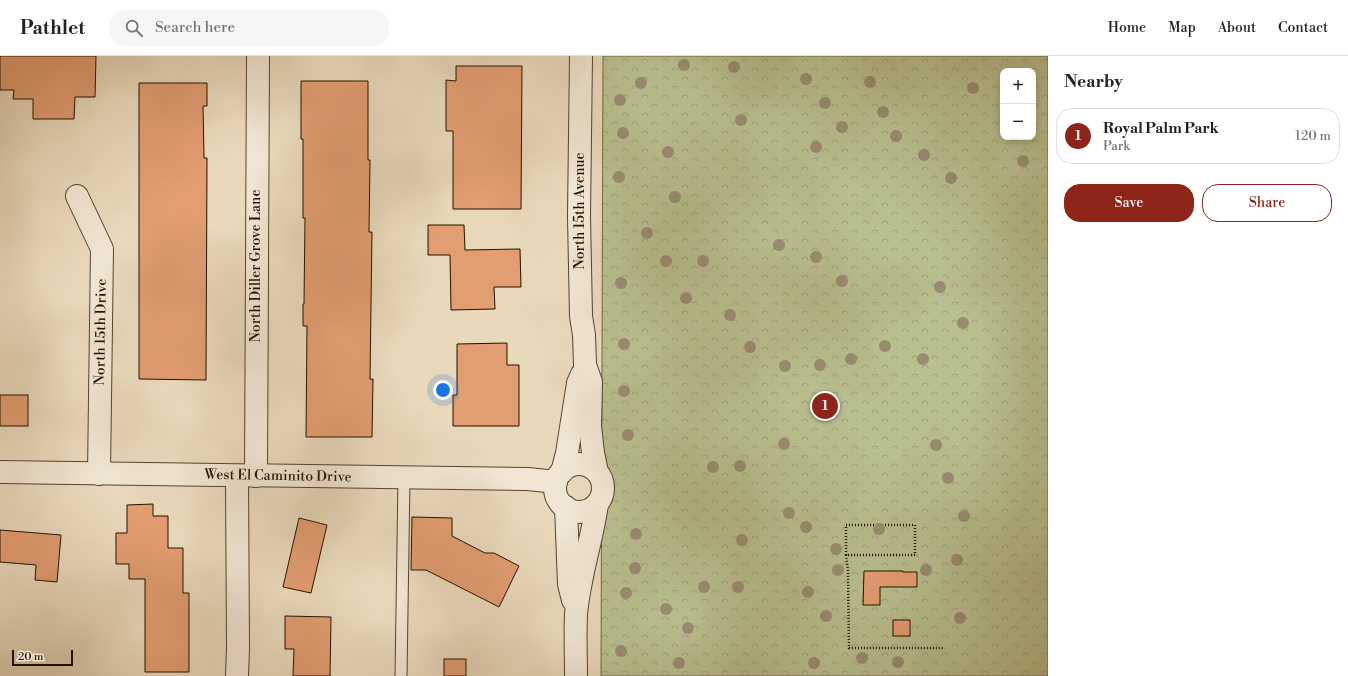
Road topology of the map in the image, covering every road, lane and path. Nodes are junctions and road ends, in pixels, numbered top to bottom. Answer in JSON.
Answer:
{"nodes":[{"id":1,"x":258,"y":56,"type":"edge"},
{"id":2,"x":580,"y":56,"type":"edge"},
{"id":3,"x":77,"y":196,"type":"dead end"},
{"id":4,"x":585,"y":365,"type":"junction"},
{"id":5,"x":0,"y":472,"type":"edge"},
{"id":6,"x":597,"y":472,"type":"junction"},
{"id":7,"x":99,"y":474,"type":"junction"},
{"id":8,"x":246,"y":476,"type":"junction"},
{"id":9,"x":559,"y":477,"type":"junction"},
{"id":10,"x":404,"y":478,"type":"junction"},
{"id":11,"x":597,"y":504,"type":"junction"},
{"id":12,"x":566,"y":507,"type":"junction"},
{"id":13,"x":846,"y":555,"type":"junction"},
{"id":14,"x":576,"y":614,"type":"junction"},
{"id":15,"x":945,"y":648,"type":"dead end"},
{"id":16,"x":237,"y":676,"type":"edge"},
{"id":17,"x":401,"y":676,"type":"edge"},
{"id":18,"x":576,"y":676,"type":"edge"}],
"edges":[{"from":1,"to":8,"type":"street","name":"North Diller Grove Lane"},
{"from":2,"to":4,"type":"street","name":"North 15th Avenue"},
{"from":3,"to":7,"type":"street","name":"North 15th Drive"},
{"from":4,"to":6,"type":"street","name":"North 15th Avenue"},
{"from":4,"to":9,"type":"street","name":"North 15th Avenue"},
{"from":5,"to":7,"type":"street","name":"West El Caminito Drive"},
{"from":6,"to":9,"type":"street"},
{"from":6,"to":11,"type":"street","name":"North 15th Avenue"},
{"from":7,"to":8,"type":"street","name":"West El Caminito Drive"},
{"from":8,"to":10,"type":"street","name":"West El Caminito Drive"},
{"from":8,"to":16,"type":"street"},
{"from":9,"to":10,"type":"street","name":"West El Caminito Drive"},
{"from":9,"to":12,"type":"street","name":"North 15th Avenue"},
{"from":10,"to":17,"type":"lane"},
{"from":11,"to":12,"type":"street"},
{"from":11,"to":14,"type":"street","name":"North 15th Avenue"},
{"from":12,"to":14,"type":"street","name":"North 15th Avenue"},
{"from":13,"to":13,"type":"path"},
{"from":13,"to":15,"type":"path"},
{"from":14,"to":18,"type":"street","name":"North 15th Avenue"}]}
